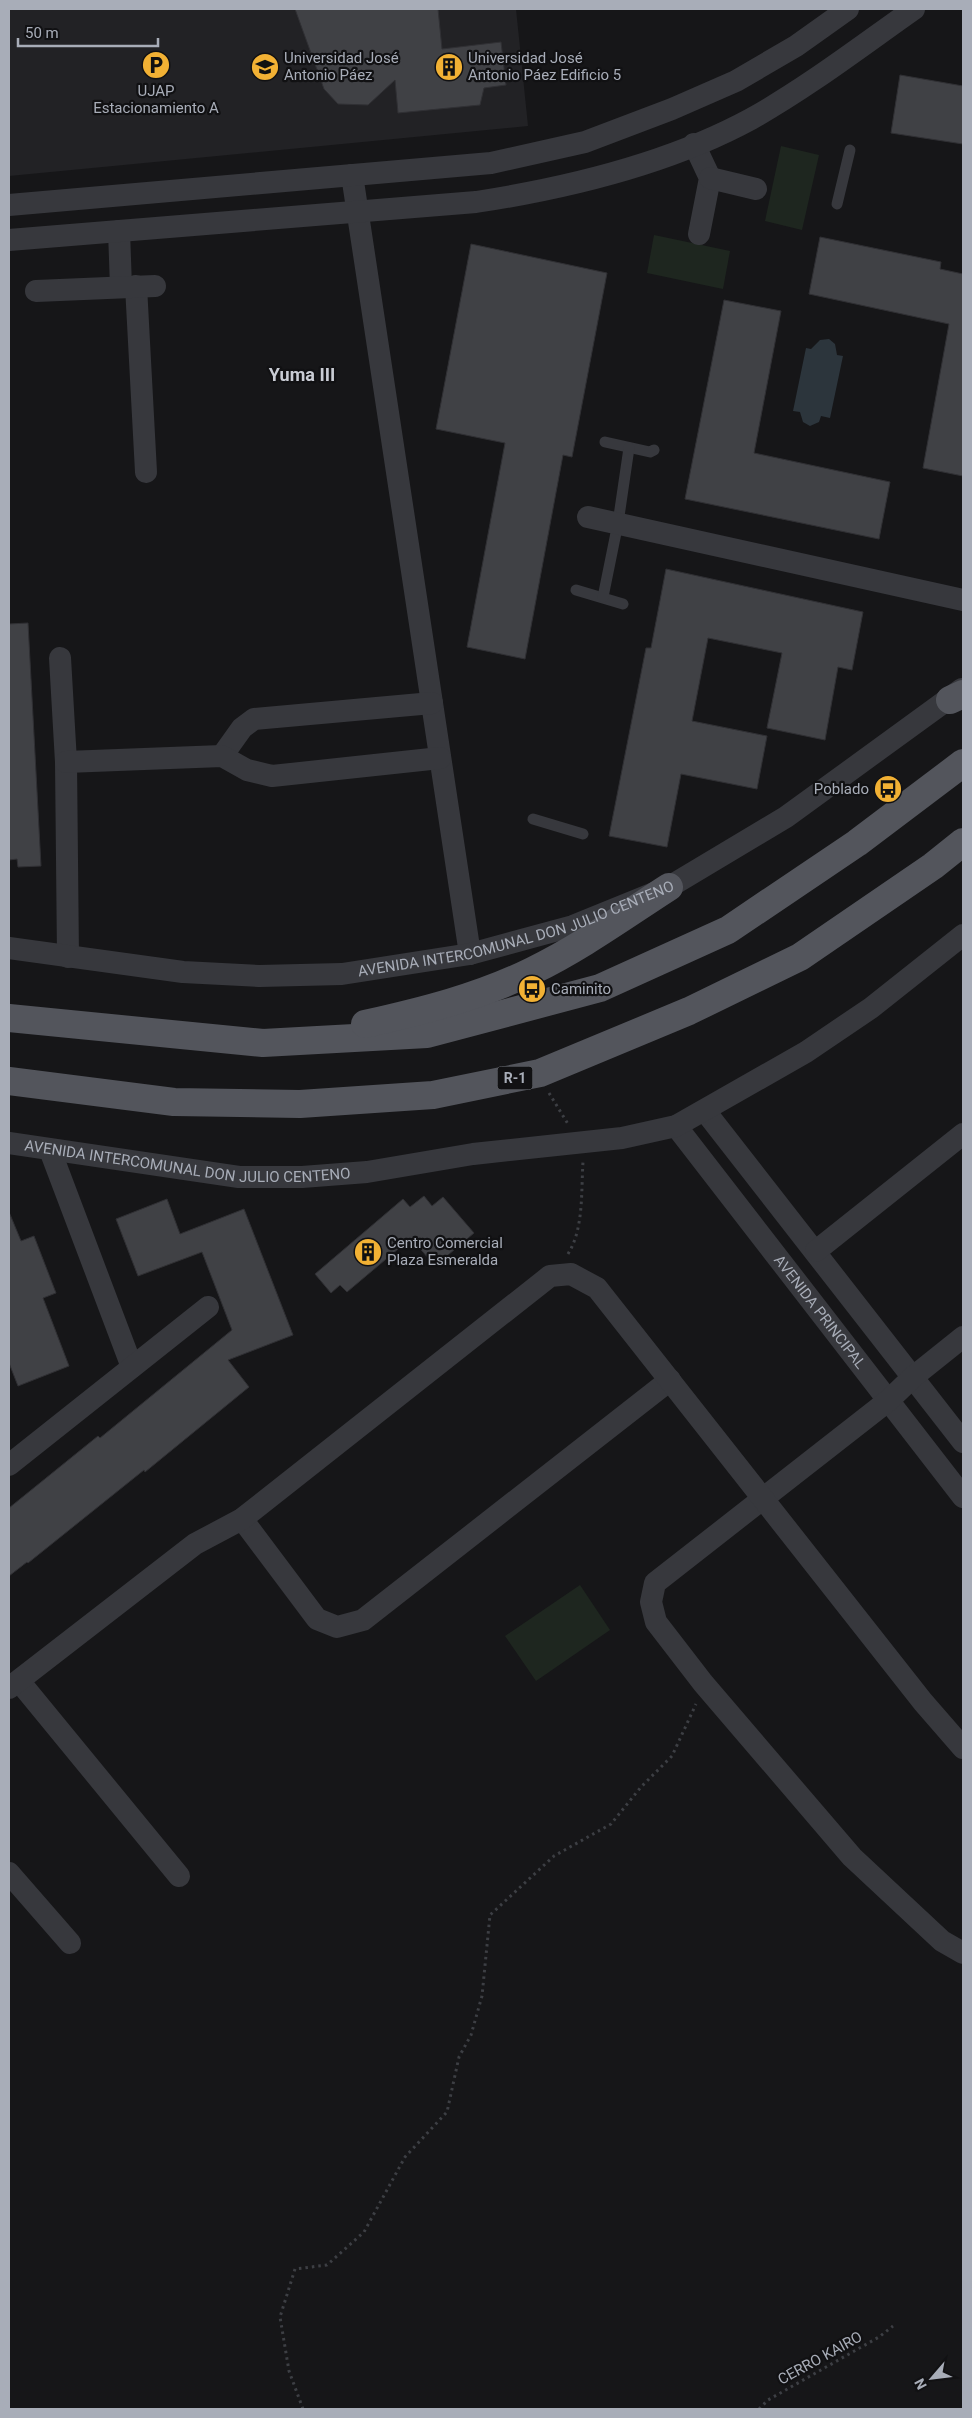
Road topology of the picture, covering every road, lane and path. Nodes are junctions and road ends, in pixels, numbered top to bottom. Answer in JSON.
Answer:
{"nodes":[{"id":1,"x":848,"y":9,"type":"edge"},
{"id":2,"x":914,"y":9,"type":"edge"},
{"id":3,"x":694,"y":144,"type":"junction"},
{"id":4,"x":850,"y":150,"type":"dead end"},
{"id":5,"x":352,"y":176,"type":"junction"},
{"id":6,"x":710,"y":178,"type":"junction"},
{"id":7,"x":756,"y":189,"type":"dead end"},
{"id":8,"x":837,"y":204,"type":"dead end"},
{"id":9,"x":9,"y":205,"type":"edge"},
{"id":10,"x":358,"y":211,"type":"junction"},
{"id":11,"x":119,"y":231,"type":"junction"},
{"id":12,"x":699,"y":234,"type":"dead end"},
{"id":13,"x":9,"y":240,"type":"edge"},
{"id":14,"x":137,"y":286,"type":"junction"},
{"id":15,"x":36,"y":291,"type":"dead end"},
{"id":16,"x":605,"y":442,"type":"dead end"},
{"id":17,"x":629,"y":448,"type":"junction"},
{"id":18,"x":654,"y":450,"type":"dead end"},
{"id":19,"x":146,"y":472,"type":"dead end"},
{"id":20,"x":588,"y":517,"type":"dead end"},
{"id":21,"x":618,"y":523,"type":"junction"},
{"id":22,"x":576,"y":590,"type":"dead end"},
{"id":23,"x":604,"y":597,"type":"junction"},
{"id":24,"x":963,"y":600,"type":"edge"},
{"id":25,"x":623,"y":604,"type":"dead end"},
{"id":26,"x":60,"y":658,"type":"dead end"},
{"id":27,"x":959,"y":694,"type":"edge"},
{"id":28,"x":432,"y":703,"type":"junction"},
{"id":29,"x":222,"y":756,"type":"junction"},
{"id":30,"x":440,"y":758,"type":"junction"},
{"id":31,"x":66,"y":762,"type":"junction"},
{"id":32,"x":963,"y":762,"type":"edge"},
{"id":33,"x":533,"y":819,"type":"dead end"},
{"id":34,"x":583,"y":834,"type":"dead end"},
{"id":35,"x":963,"y":842,"type":"edge"},
{"id":36,"x":669,"y":887,"type":"junction"},
{"id":37,"x":963,"y":935,"type":"edge"},
{"id":38,"x":9,"y":948,"type":"edge"},
{"id":39,"x":470,"y":954,"type":"junction"},
{"id":40,"x":68,"y":957,"type":"junction"},
{"id":41,"x":9,"y":1018,"type":"edge"},
{"id":42,"x":281,"y":1041,"type":"junction"},
{"id":43,"x":540,"y":1074,"type":"junction"},
{"id":44,"x":9,"y":1081,"type":"edge"},
{"id":45,"x":706,"y":1111,"type":"junction"},
{"id":46,"x":676,"y":1126,"type":"junction"},
{"id":47,"x":963,"y":1134,"type":"edge"},
{"id":48,"x":9,"y":1143,"type":"edge"},
{"id":49,"x":50,"y":1150,"type":"junction"},
{"id":50,"x":581,"y":1151,"type":"junction"},
{"id":51,"x":816,"y":1251,"type":"junction"},
{"id":52,"x":550,"y":1276,"type":"junction"},
{"id":53,"x":208,"y":1307,"type":"dead end"},
{"id":54,"x":963,"y":1337,"type":"edge"},
{"id":55,"x":132,"y":1367,"type":"junction"},
{"id":56,"x":912,"y":1377,"type":"junction"},
{"id":57,"x":670,"y":1380,"type":"junction"},
{"id":58,"x":888,"y":1400,"type":"junction"},
{"id":59,"x":963,"y":1442,"type":"edge"},
{"id":60,"x":9,"y":1465,"type":"edge"},
{"id":61,"x":963,"y":1497,"type":"edge"},
{"id":62,"x":762,"y":1499,"type":"junction"},
{"id":63,"x":242,"y":1519,"type":"junction"},
{"id":64,"x":703,"y":1683,"type":"junction"},
{"id":65,"x":14,"y":1684,"type":"edge"},
{"id":66,"x":963,"y":1748,"type":"edge"},
{"id":67,"x":9,"y":1873,"type":"edge"},
{"id":68,"x":179,"y":1876,"type":"dead end"},
{"id":69,"x":70,"y":1943,"type":"dead end"},
{"id":70,"x":963,"y":1953,"type":"edge"},
{"id":71,"x":892,"y":2326,"type":"dead end"},
{"id":72,"x":303,"y":2409,"type":"edge"},
{"id":73,"x":759,"y":2409,"type":"edge"}],
"edges":[{"from":1,"to":5,"type":"street"},
{"from":2,"to":3,"type":"street"},
{"from":3,"to":6,"type":"street"},
{"from":3,"to":10,"type":"street"},
{"from":4,"to":8,"type":"lane"},
{"from":5,"to":9,"type":"street"},
{"from":5,"to":10,"type":"street"},
{"from":6,"to":7,"type":"street"},
{"from":6,"to":12,"type":"street"},
{"from":10,"to":11,"type":"street"},
{"from":10,"to":28,"type":"street"},
{"from":11,"to":13,"type":"street"},
{"from":11,"to":14,"type":"street"},
{"from":14,"to":15,"type":"street"},
{"from":14,"to":19,"type":"street"},
{"from":16,"to":17,"type":"lane"},
{"from":17,"to":18,"type":"lane"},
{"from":17,"to":21,"type":"lane"},
{"from":20,"to":21,"type":"street"},
{"from":21,"to":23,"type":"lane"},
{"from":21,"to":24,"type":"street"},
{"from":22,"to":23,"type":"lane"},
{"from":23,"to":25,"type":"lane"},
{"from":26,"to":31,"type":"street"},
{"from":27,"to":36,"type":"street","name":"AVENIDA INTERCOMUNAL DON JULIO CENTENO"},
{"from":28,"to":29,"type":"street"},
{"from":28,"to":30,"type":"street"},
{"from":29,"to":30,"type":"street"},
{"from":29,"to":31,"type":"street"},
{"from":30,"to":39,"type":"street"},
{"from":31,"to":40,"type":"street"},
{"from":32,"to":42,"type":"main road"},
{"from":33,"to":34,"type":"lane"},
{"from":35,"to":43,"type":"main road","number":"R-1"},
{"from":36,"to":39,"type":"street","name":"AVENIDA INTERCOMUNAL DON JULIO CENTENO"},
{"from":36,"to":42,"type":"main road"},
{"from":37,"to":45,"type":"street","name":"AVENIDA INTERCOMUNAL DON JULIO CENTENO"},
{"from":38,"to":40,"type":"street","name":"AVENIDA INTERCOMUNAL DON JULIO CENTENO"},
{"from":39,"to":40,"type":"street","name":"AVENIDA INTERCOMUNAL DON JULIO CENTENO"},
{"from":41,"to":42,"type":"main road"},
{"from":43,"to":44,"type":"main road","number":"R-1"},
{"from":43,"to":50,"type":"path"},
{"from":45,"to":46,"type":"street","name":"AVENIDA INTERCOMUNAL DON JULIO CENTENO"},
{"from":45,"to":51,"type":"street"},
{"from":46,"to":50,"type":"street","name":"AVENIDA INTERCOMUNAL DON JULIO CENTENO"},
{"from":46,"to":58,"type":"street","name":"AVENIDA PRINCIPAL"},
{"from":47,"to":51,"type":"street"},
{"from":48,"to":49,"type":"street","name":"AVENIDA INTERCOMUNAL DON JULIO CENTENO"},
{"from":49,"to":50,"type":"street","name":"AVENIDA INTERCOMUNAL DON JULIO CENTENO"},
{"from":49,"to":55,"type":"street"},
{"from":50,"to":52,"type":"path"},
{"from":51,"to":56,"type":"street"},
{"from":52,"to":57,"type":"street"},
{"from":52,"to":63,"type":"street"},
{"from":53,"to":55,"type":"street"},
{"from":54,"to":56,"type":"street"},
{"from":55,"to":60,"type":"street"},
{"from":56,"to":58,"type":"street"},
{"from":56,"to":59,"type":"street"},
{"from":57,"to":62,"type":"street"},
{"from":57,"to":63,"type":"street"},
{"from":58,"to":61,"type":"street","name":"AVENIDA PRINCIPAL"},
{"from":58,"to":62,"type":"street"},
{"from":62,"to":64,"type":"street"},
{"from":62,"to":66,"type":"street"},
{"from":63,"to":65,"type":"street"},
{"from":64,"to":70,"type":"street"},
{"from":64,"to":72,"type":"path"},
{"from":65,"to":68,"type":"street"},
{"from":67,"to":69,"type":"street"},
{"from":71,"to":73,"type":"path","name":"CERRO KAIRO"}]}
